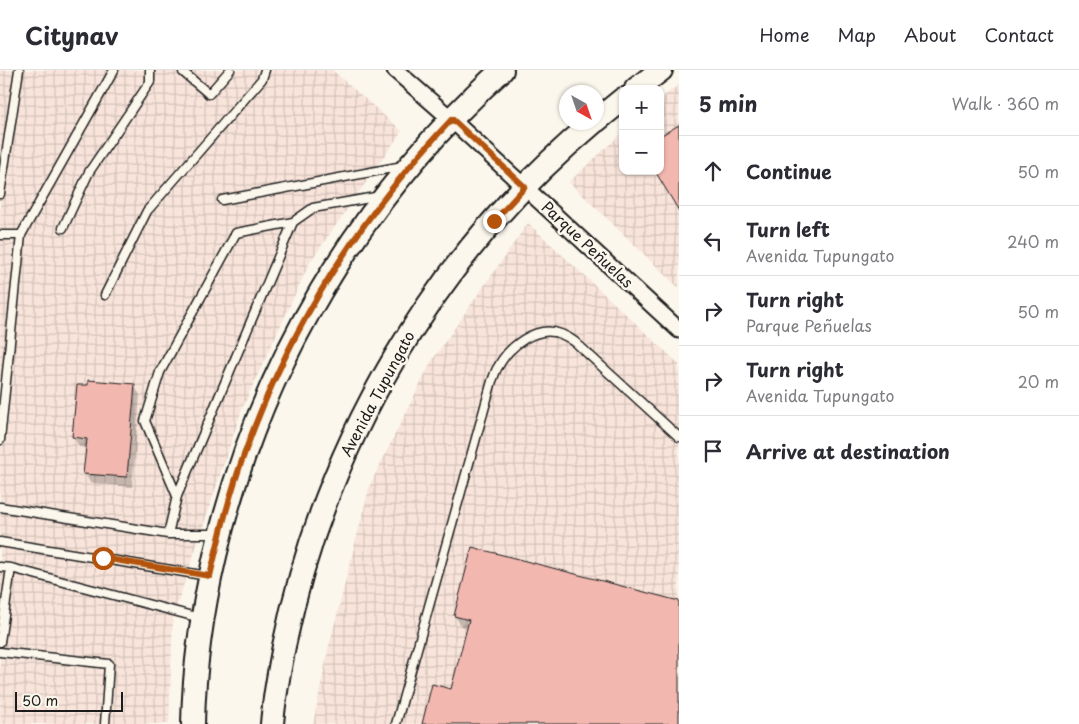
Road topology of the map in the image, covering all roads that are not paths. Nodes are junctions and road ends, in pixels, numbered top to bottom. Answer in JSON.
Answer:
{"nodes":[{"id":1,"x":19,"y":70,"type":"edge"},
{"id":2,"x":114,"y":70,"type":"edge"},
{"id":3,"x":150,"y":70,"type":"edge"},
{"id":4,"x":183,"y":70,"type":"edge"},
{"id":5,"x":230,"y":70,"type":"edge"},
{"id":6,"x":265,"y":70,"type":"edge"},
{"id":7,"x":395,"y":70,"type":"edge"},
{"id":8,"x":502,"y":70,"type":"edge"},
{"id":9,"x":661,"y":70,"type":"edge"},
{"id":10,"x":641,"y":85,"type":"edge"},
{"id":11,"x":619,"y":102,"type":"edge"},
{"id":12,"x":604,"y":115,"type":"edge"},
{"id":13,"x":452,"y":119,"type":"junction"},
{"id":14,"x":586,"y":130,"type":"edge"},
{"id":15,"x":410,"y":165,"type":"junction"},
{"id":16,"x":525,"y":187,"type":"junction"},
{"id":17,"x":0,"y":194,"type":"edge"},
{"id":18,"x":385,"y":195,"type":"junction"},
{"id":19,"x":222,"y":200,"type":"dead end"},
{"id":20,"x":293,"y":222,"type":"junction"},
{"id":21,"x":63,"y":228,"type":"dead end"},
{"id":22,"x":21,"y":234,"type":"junction"},
{"id":23,"x":0,"y":235,"type":"edge"},
{"id":24,"x":104,"y":296,"type":"dead end"},
{"id":25,"x":679,"y":330,"type":"edge"},
{"id":26,"x":679,"y":437,"type":"edge"},
{"id":27,"x":0,"y":440,"type":"edge"},
{"id":28,"x":177,"y":496,"type":"junction"},
{"id":29,"x":0,"y":506,"type":"edge"},
{"id":30,"x":168,"y":534,"type":"junction"},
{"id":31,"x":220,"y":534,"type":"junction"},
{"id":32,"x":0,"y":542,"type":"edge"},
{"id":33,"x":0,"y":567,"type":"edge"},
{"id":34,"x":11,"y":568,"type":"junction"},
{"id":35,"x":210,"y":576,"type":"junction"},
{"id":36,"x":203,"y":618,"type":"junction"},
{"id":37,"x":0,"y":642,"type":"edge"},
{"id":38,"x":0,"y":652,"type":"edge"},
{"id":39,"x":105,"y":724,"type":"edge"},
{"id":40,"x":193,"y":724,"type":"edge"},
{"id":41,"x":272,"y":724,"type":"edge"},
{"id":42,"x":396,"y":724,"type":"edge"}],
"edges":[{"from":1,"to":17,"type":"lane"},
{"from":2,"to":22,"type":"lane"},
{"from":3,"to":21,"type":"lane"},
{"from":4,"to":5,"type":"lane"},
{"from":6,"to":24,"type":"lane"},
{"from":7,"to":13,"type":"street","name":"Parque Peñuelas"},
{"from":8,"to":13,"type":"street"},
{"from":9,"to":10,"type":"street"},
{"from":11,"to":12,"type":"street","name":"Avenida Tupungato"},
{"from":13,"to":15,"type":"street"},
{"from":13,"to":16,"type":"street","name":"Parque Peñuelas"},
{"from":14,"to":16,"type":"street","name":"Avenida Tupungato"},
{"from":15,"to":18,"type":"street"},
{"from":15,"to":19,"type":"lane"},
{"from":16,"to":25,"type":"street","name":"Parque Peñuelas"},
{"from":16,"to":41,"type":"street","name":"Avenida Tupungato"},
{"from":18,"to":20,"type":"lane"},
{"from":18,"to":31,"type":"street"},
{"from":20,"to":28,"type":"lane"},
{"from":20,"to":28,"type":"lane"},
{"from":22,"to":23,"type":"lane"},
{"from":22,"to":27,"type":"lane"},
{"from":26,"to":42,"type":"lane"},
{"from":28,"to":30,"type":"lane"},
{"from":29,"to":30,"type":"lane"},
{"from":30,"to":31,"type":"lane"},
{"from":31,"to":35,"type":"street"},
{"from":32,"to":35,"type":"lane"},
{"from":33,"to":34,"type":"lane"},
{"from":34,"to":36,"type":"lane"},
{"from":34,"to":37,"type":"lane"},
{"from":35,"to":36,"type":"street"},
{"from":36,"to":40,"type":"street"},
{"from":38,"to":39,"type":"lane"}]}
